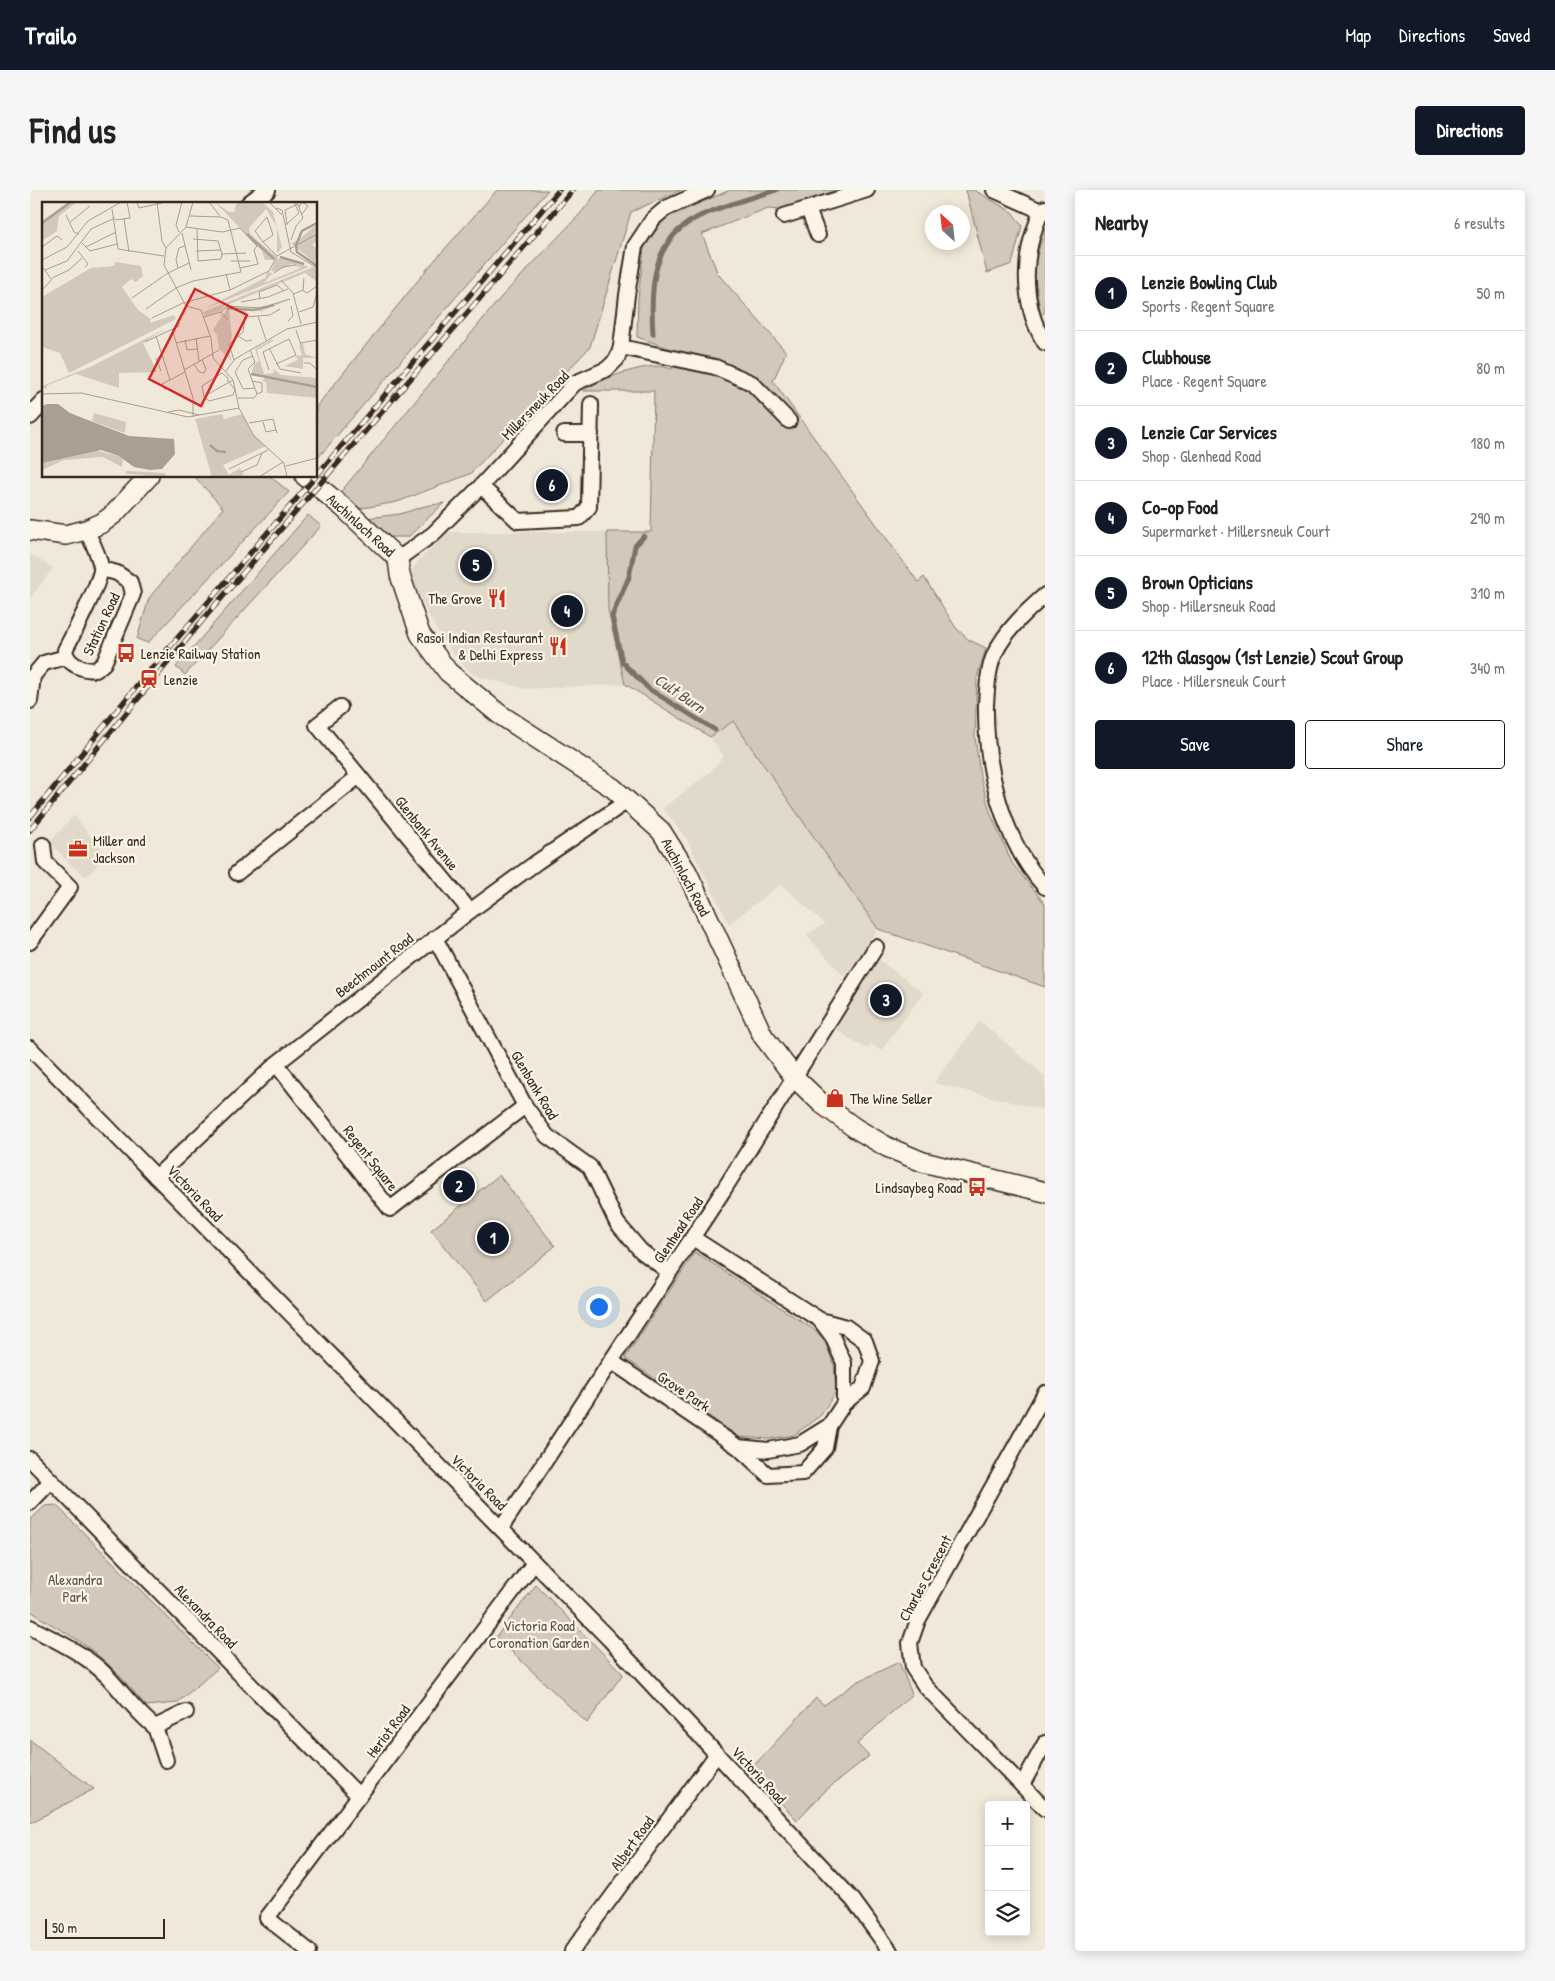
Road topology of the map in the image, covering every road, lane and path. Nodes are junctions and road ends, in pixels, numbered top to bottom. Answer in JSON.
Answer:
{"nodes":[{"id":1,"x":267,"y":190,"type":"edge"},
{"id":2,"x":707,"y":190,"type":"edge"},
{"id":3,"x":867,"y":190,"type":"edge"},
{"id":4,"x":994,"y":190,"type":"edge"},
{"id":5,"x":252,"y":202,"type":"edge"},
{"id":6,"x":808,"y":209,"type":"junction"},
{"id":7,"x":1043,"y":209,"type":"edge"},
{"id":8,"x":784,"y":216,"type":"dead end"},
{"id":9,"x":818,"y":235,"type":"dead end"},
{"id":10,"x":1045,"y":343,"type":"edge"},
{"id":11,"x":621,"y":347,"type":"junction"},
{"id":12,"x":42,"y":403,"type":"edge"},
{"id":13,"x":591,"y":404,"type":"dead end"},
{"id":14,"x":30,"y":416,"type":"edge"},
{"id":15,"x":789,"y":421,"type":"dead end"},
{"id":16,"x":564,"y":434,"type":"dead end"},
{"id":17,"x":591,"y":434,"type":"junction"},
{"id":18,"x":147,"y":478,"type":"edge"},
{"id":19,"x":307,"y":478,"type":"edge"},
{"id":20,"x":481,"y":486,"type":"junction"},
{"id":21,"x":30,"y":530,"type":"edge"},
{"id":22,"x":86,"y":530,"type":"junction"},
{"id":23,"x":398,"y":559,"type":"junction"},
{"id":24,"x":102,"y":569,"type":"junction"},
{"id":25,"x":1045,"y":595,"type":"edge"},
{"id":26,"x":66,"y":657,"type":"junction"},
{"id":27,"x":30,"y":701,"type":"edge"},
{"id":28,"x":340,"y":707,"type":"dead end"},
{"id":29,"x":359,"y":776,"type":"junction"},
{"id":30,"x":629,"y":800,"type":"junction"},
{"id":31,"x":43,"y":845,"type":"dead end"},
{"id":32,"x":236,"y":873,"type":"dead end"},
{"id":33,"x":1045,"y":887,"type":"edge"},
{"id":34,"x":470,"y":911,"type":"junction"},
{"id":35,"x":435,"y":938,"type":"junction"},
{"id":36,"x":30,"y":942,"type":"edge"},
{"id":37,"x":876,"y":947,"type":"dead end"},
{"id":38,"x":30,"y":1048,"type":"edge"},
{"id":39,"x":276,"y":1064,"type":"junction"},
{"id":40,"x":795,"y":1078,"type":"junction"},
{"id":41,"x":525,"y":1106,"type":"junction"},
{"id":42,"x":156,"y":1177,"type":"junction"},
{"id":43,"x":1045,"y":1192,"type":"edge"},
{"id":44,"x":693,"y":1238,"type":"junction"},
{"id":45,"x":669,"y":1272,"type":"junction"},
{"id":46,"x":820,"y":1320,"type":"junction"},
{"id":47,"x":611,"y":1361,"type":"junction"},
{"id":48,"x":1045,"y":1392,"type":"edge"},
{"id":49,"x":844,"y":1403,"type":"junction"},
{"id":50,"x":829,"y":1426,"type":"junction"},
{"id":51,"x":738,"y":1447,"type":"junction"},
{"id":52,"x":30,"y":1459,"type":"edge"},
{"id":53,"x":51,"y":1482,"type":"junction"},
{"id":54,"x":30,"y":1503,"type":"edge"},
{"id":55,"x":501,"y":1528,"type":"junction"},
{"id":56,"x":534,"y":1563,"type":"junction"},
{"id":57,"x":30,"y":1627,"type":"edge"},
{"id":58,"x":186,"y":1712,"type":"dead end"},
{"id":59,"x":156,"y":1727,"type":"junction"},
{"id":60,"x":1045,"y":1743,"type":"edge"},
{"id":61,"x":717,"y":1754,"type":"junction"},
{"id":62,"x":166,"y":1760,"type":"dead end"},
{"id":63,"x":1022,"y":1785,"type":"junction"},
{"id":64,"x":359,"y":1796,"type":"junction"},
{"id":65,"x":1045,"y":1809,"type":"edge"},
{"id":66,"x":309,"y":1951,"type":"edge"},
{"id":67,"x":572,"y":1951,"type":"edge"},
{"id":68,"x":890,"y":1951,"type":"edge"}],
"edges":[{"from":1,"to":5,"type":"street"},
{"from":2,"to":11,"type":"street"},
{"from":3,"to":6,"type":"street"},
{"from":4,"to":7,"type":"street"},
{"from":6,"to":8,"type":"street"},
{"from":6,"to":9,"type":"street"},
{"from":7,"to":10,"type":"street"},
{"from":11,"to":15,"type":"street"},
{"from":11,"to":20,"type":"street","name":"Millersneuk Road"},
{"from":12,"to":14,"type":"street"},
{"from":13,"to":17,"type":"street"},
{"from":16,"to":17,"type":"street"},
{"from":17,"to":20,"type":"street"},
{"from":18,"to":22,"type":"main road"},
{"from":19,"to":23,"type":"main road","name":"Auchinloch Road"},
{"from":20,"to":23,"type":"street","name":"Millersneuk Road"},
{"from":21,"to":22,"type":"main road"},
{"from":22,"to":24,"type":"street","name":"Station Road"},
{"from":23,"to":30,"type":"main road","name":"Auchinloch Road"},
{"from":24,"to":26,"type":"street","name":"Station Road"},
{"from":24,"to":26,"type":"street","name":"Station Road"},
{"from":25,"to":33,"type":"street"},
{"from":26,"to":27,"type":"street"},
{"from":28,"to":29,"type":"street","name":"Glenbank Avenue"},
{"from":29,"to":32,"type":"street"},
{"from":29,"to":34,"type":"street","name":"Glenbank Avenue"},
{"from":30,"to":34,"type":"street","name":"Beechmount Road"},
{"from":30,"to":40,"type":"main road","name":"Auchinloch Road"},
{"from":31,"to":36,"type":"street"},
{"from":34,"to":35,"type":"street","name":"Beechmount Road"},
{"from":35,"to":39,"type":"street","name":"Beechmount Road"},
{"from":35,"to":41,"type":"street","name":"Glenbank Road"},
{"from":37,"to":40,"type":"street","name":"Glenhead Road"},
{"from":38,"to":42,"type":"street","name":"Victoria Road"},
{"from":39,"to":41,"type":"street","name":"Regent Square"},
{"from":39,"to":42,"type":"street","name":"Beechmount Road"},
{"from":40,"to":43,"type":"main road","name":"Auchinloch Road"},
{"from":40,"to":44,"type":"street","name":"Glenhead Road"},
{"from":41,"to":45,"type":"street","name":"Glenbank Road"},
{"from":42,"to":55,"type":"street","name":"Victoria Road"},
{"from":44,"to":45,"type":"street","name":"Glenhead Road"},
{"from":44,"to":46,"type":"street","name":"Grove Park"},
{"from":45,"to":47,"type":"street","name":"Glenhead Road"},
{"from":46,"to":49,"type":"street","name":"Grove Park"},
{"from":46,"to":49,"type":"street","name":"Grove Park"},
{"from":47,"to":51,"type":"street","name":"Grove Park"},
{"from":47,"to":55,"type":"street","name":"Glenhead Road"},
{"from":48,"to":63,"type":"street","name":"Charles Crescent"},
{"from":49,"to":50,"type":"street","name":"Grove Park"},
{"from":50,"to":51,"type":"street","name":"Grove Park"},
{"from":50,"to":51,"type":"street","name":"Grove Park"},
{"from":52,"to":53,"type":"street","name":"Alexandra Road"},
{"from":53,"to":54,"type":"street"},
{"from":53,"to":64,"type":"street","name":"Alexandra Road"},
{"from":55,"to":56,"type":"street","name":"Victoria Road"},
{"from":56,"to":61,"type":"street","name":"Victoria Road"},
{"from":56,"to":64,"type":"street","name":"Heriot Road"},
{"from":57,"to":59,"type":"street"},
{"from":58,"to":59,"type":"street"},
{"from":59,"to":62,"type":"street"},
{"from":60,"to":63,"type":"street"},
{"from":61,"to":67,"type":"street","name":"Albert Road"},
{"from":61,"to":68,"type":"street","name":"Victoria Road"},
{"from":63,"to":65,"type":"street","name":"Charles Crescent"},
{"from":64,"to":66,"type":"street","name":"Heriot Road"}]}
